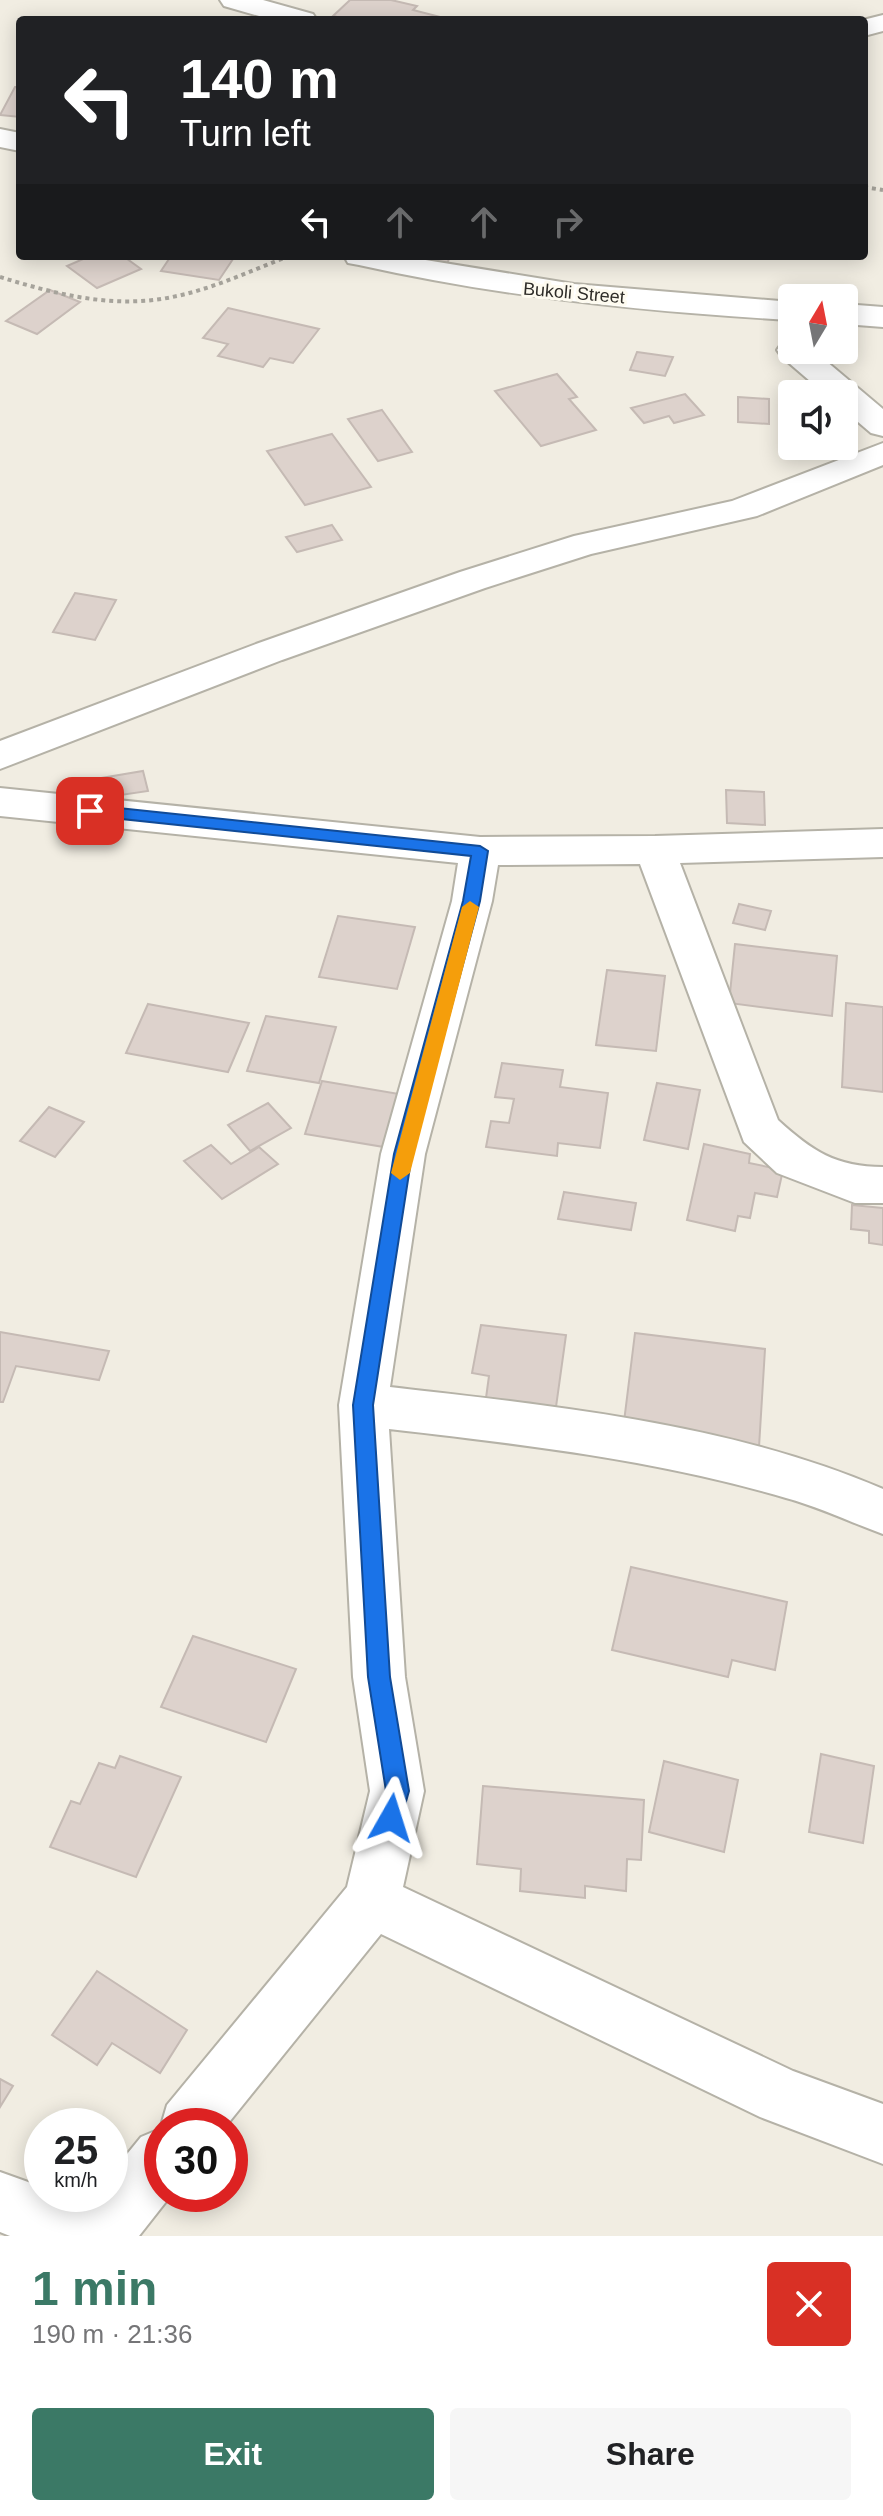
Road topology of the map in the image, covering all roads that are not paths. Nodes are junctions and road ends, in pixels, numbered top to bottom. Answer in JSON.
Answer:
{"nodes":[{"id":1,"x":249,"y":2,"type":"edge"},
{"id":2,"x":232,"y":16,"type":"edge"},
{"id":3,"x":291,"y":16,"type":"edge"},
{"id":4,"x":376,"y":260,"type":"edge"},
{"id":5,"x":527,"y":260,"type":"edge"},
{"id":6,"x":520,"y":288,"type":"junction"},
{"id":7,"x":744,"y":309,"type":"junction"},
{"id":8,"x":778,"y":310,"type":"edge"},
{"id":9,"x":858,"y":315,"type":"edge"},
{"id":10,"x":883,"y":317,"type":"edge"},
{"id":11,"x":778,"y":338,"type":"edge"},
{"id":12,"x":809,"y":364,"type":"edge"},
{"id":13,"x":883,"y":426,"type":"edge"},
{"id":14,"x":883,"y":453,"type":"edge"},
{"id":15,"x":0,"y":756,"type":"edge"},
{"id":16,"x":0,"y":802,"type":"edge"},
{"id":17,"x":883,"y":843,"type":"edge"},
{"id":18,"x":655,"y":850,"type":"junction"},
{"id":19,"x":480,"y":851,"type":"junction"},
{"id":20,"x":883,"y":1185,"type":"edge"},
{"id":21,"x":363,"y":1405,"type":"junction"},
{"id":22,"x":883,"y":1512,"type":"edge"},
{"id":23,"x":372,"y":1901,"type":"junction"},
{"id":24,"x":203,"y":2108,"type":"edge"},
{"id":25,"x":883,"y":2134,"type":"edge"},
{"id":26,"x":144,"y":2180,"type":"edge"},
{"id":27,"x":0,"y":2202,"type":"edge"},
{"id":28,"x":97,"y":2236,"type":"edge"}],
"edges":[{"from":1,"to":2,"type":"street"},
{"from":1,"to":3,"type":"street"},
{"from":4,"to":6,"type":"street","name":"Bukoli Street"},
{"from":5,"to":6,"type":"street"},
{"from":6,"to":7,"type":"street","name":"Bukoli Street"},
{"from":7,"to":8,"type":"street","name":"Bukoli Street"},
{"from":7,"to":11,"type":"street"},
{"from":9,"to":10,"type":"street"},
{"from":12,"to":13,"type":"street"},
{"from":14,"to":15,"type":"street"},
{"from":16,"to":19,"type":"street"},
{"from":17,"to":18,"type":"street"},
{"from":18,"to":19,"type":"street"},
{"from":18,"to":20,"type":"street"},
{"from":19,"to":21,"type":"street"},
{"from":21,"to":22,"type":"street"},
{"from":21,"to":23,"type":"street"},
{"from":23,"to":24,"type":"street"},
{"from":23,"to":25,"type":"street"},
{"from":26,"to":28,"type":"street"},
{"from":27,"to":28,"type":"street"}]}
